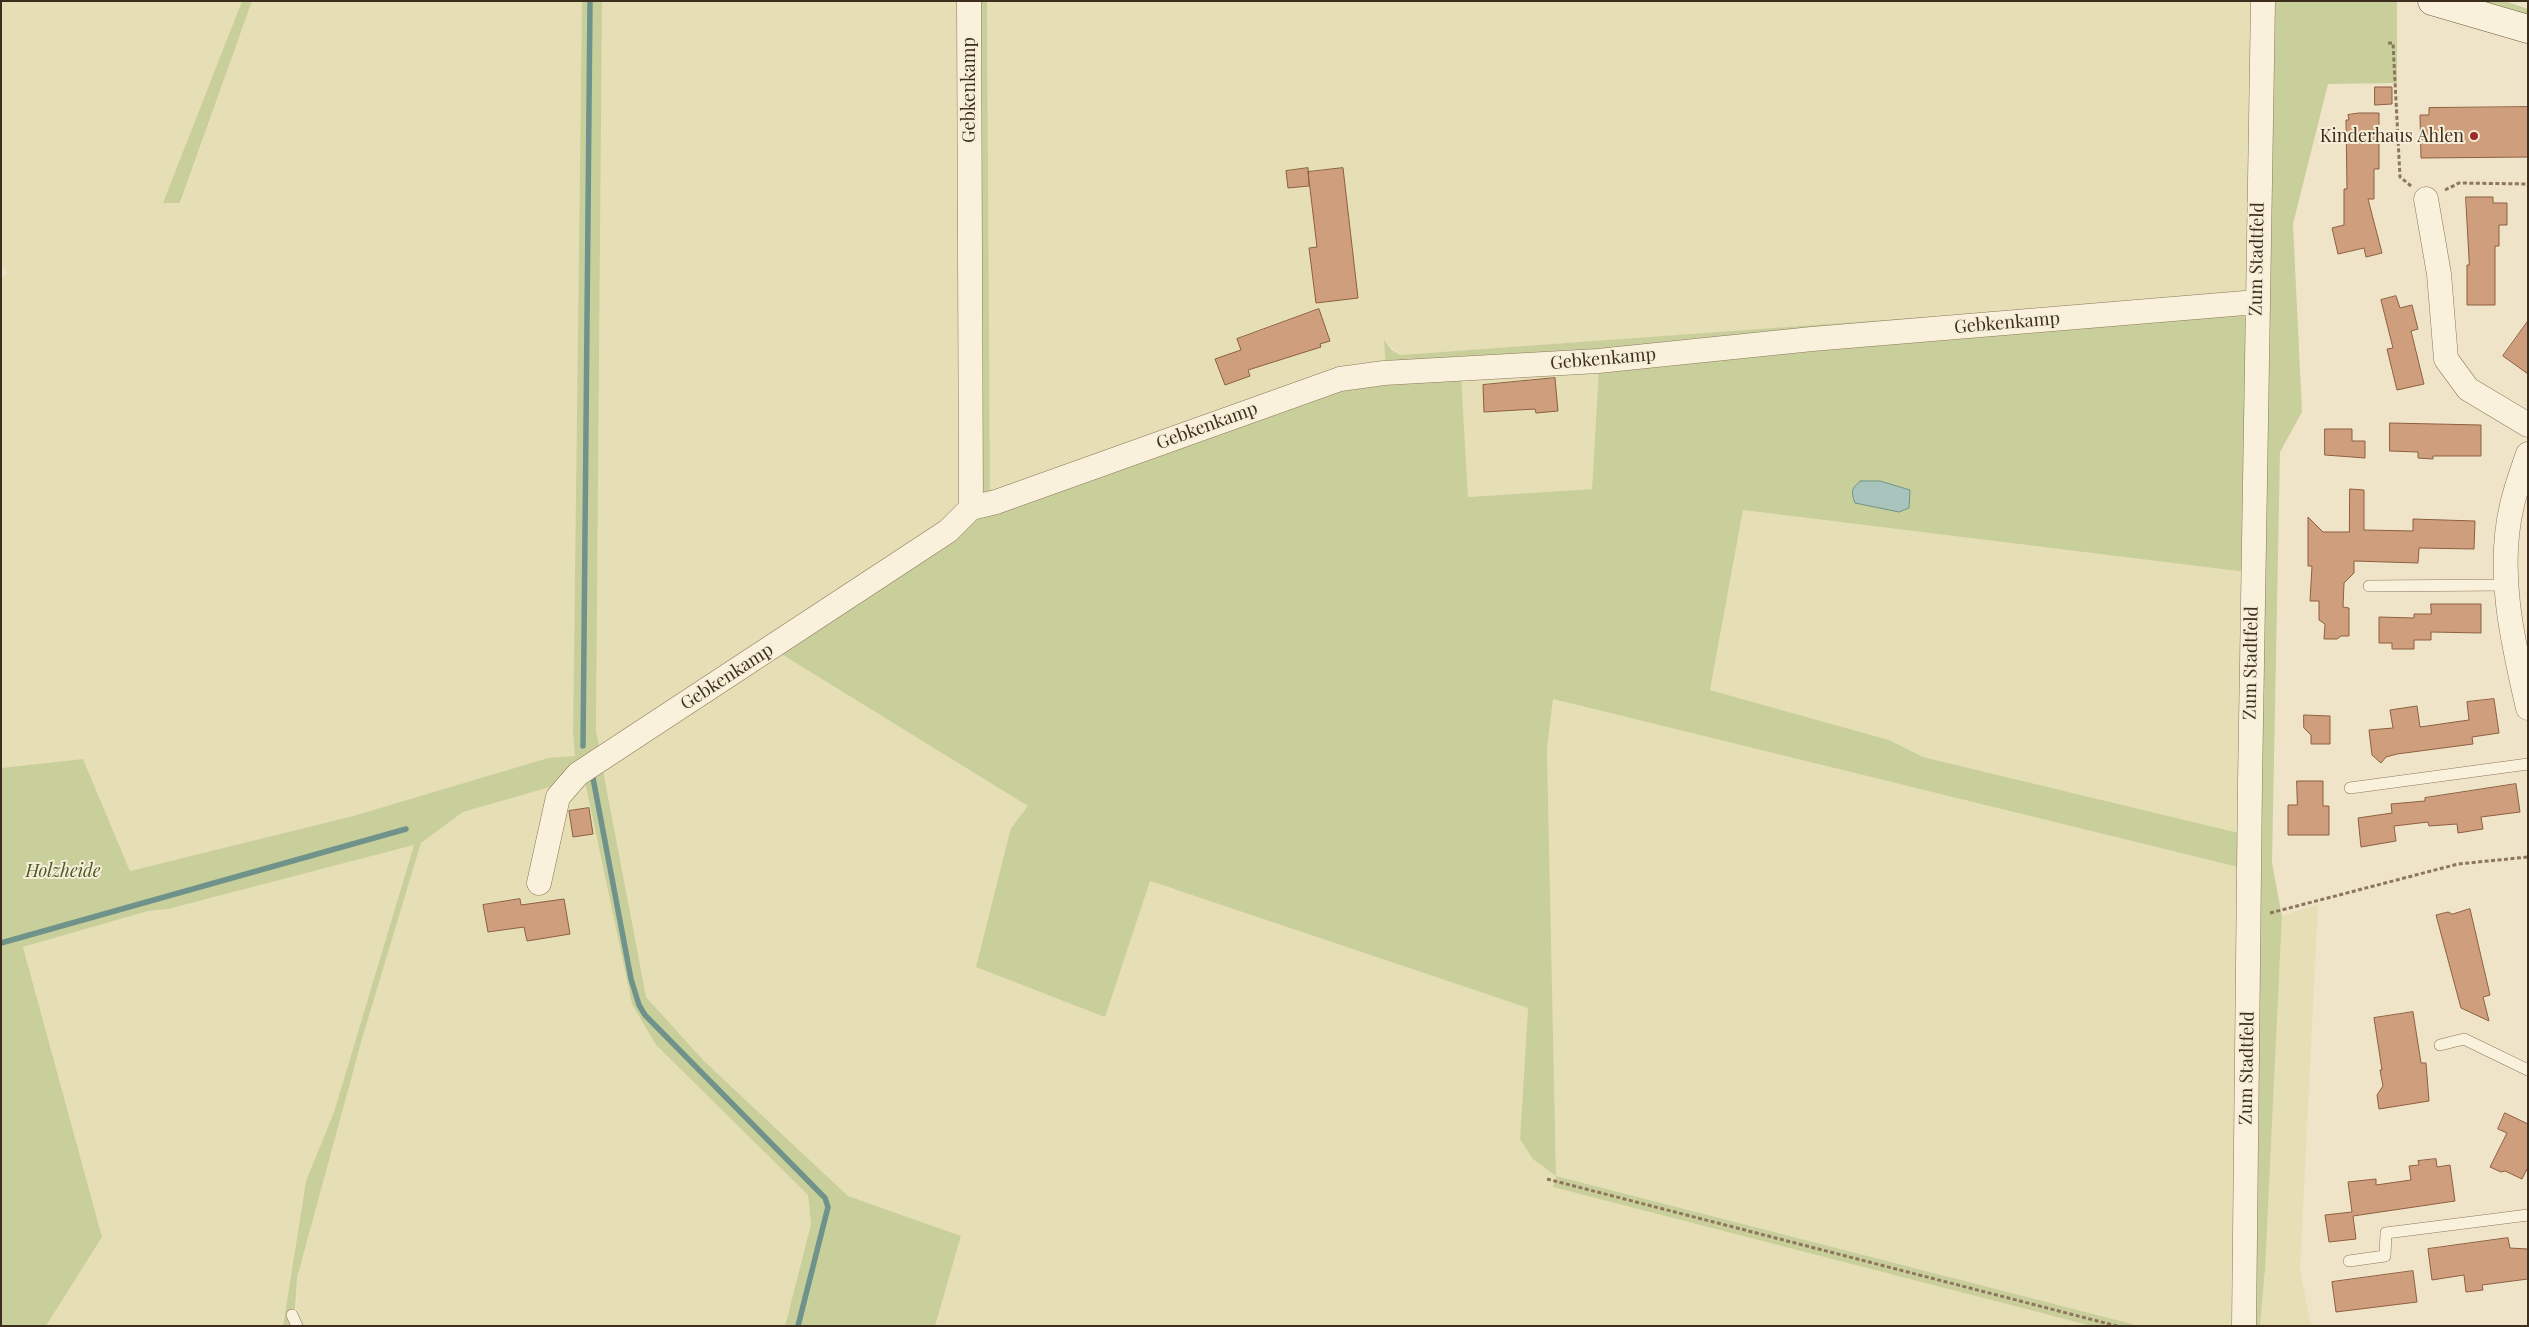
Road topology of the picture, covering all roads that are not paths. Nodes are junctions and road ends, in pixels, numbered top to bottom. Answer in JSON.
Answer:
{"nodes":[{"id":1,"x":969,"y":1,"type":"edge"},
{"id":2,"x":2263,"y":1,"type":"edge"},
{"id":3,"x":2432,"y":1,"type":"edge"},
{"id":4,"x":2528,"y":29,"type":"edge"},
{"id":5,"x":2426,"y":199,"type":"road end"},
{"id":6,"x":2257,"y":302,"type":"junction"},
{"id":7,"x":2528,"y":424,"type":"edge"},
{"id":8,"x":2528,"y":454,"type":"edge"},
{"id":9,"x":970,"y":508,"type":"junction"},
{"id":10,"x":2506,"y":585,"type":"junction"},
{"id":11,"x":2369,"y":586,"type":"dead end"},
{"id":12,"x":2528,"y":708,"type":"edge"},
{"id":13,"x":2528,"y":764,"type":"edge"},
{"id":14,"x":2350,"y":788,"type":"dead end"},
{"id":15,"x":539,"y":883,"type":"dead end"},
{"id":16,"x":2440,"y":1045,"type":"dead end"},
{"id":17,"x":2528,"y":1070,"type":"edge"},
{"id":18,"x":2528,"y":1215,"type":"edge"},
{"id":19,"x":2349,"y":1261,"type":"dead end"},
{"id":20,"x":2244,"y":1326,"type":"edge"}],
"edges":[{"from":1,"to":9,"type":"street","name":"Gebkenkamp"},
{"from":2,"to":6,"type":"street","name":"Zum Stadtfeld"},
{"from":3,"to":4,"type":"main road"},
{"from":5,"to":7,"type":"street"},
{"from":6,"to":9,"type":"street","name":"Gebkenkamp"},
{"from":6,"to":20,"type":"street","name":"Zum Stadtfeld"},
{"from":8,"to":10,"type":"street"},
{"from":9,"to":15,"type":"street","name":"Gebkenkamp"},
{"from":10,"to":11,"type":"lane"},
{"from":10,"to":12,"type":"street"},
{"from":13,"to":14,"type":"lane"},
{"from":16,"to":17,"type":"lane"},
{"from":18,"to":19,"type":"lane"}]}
